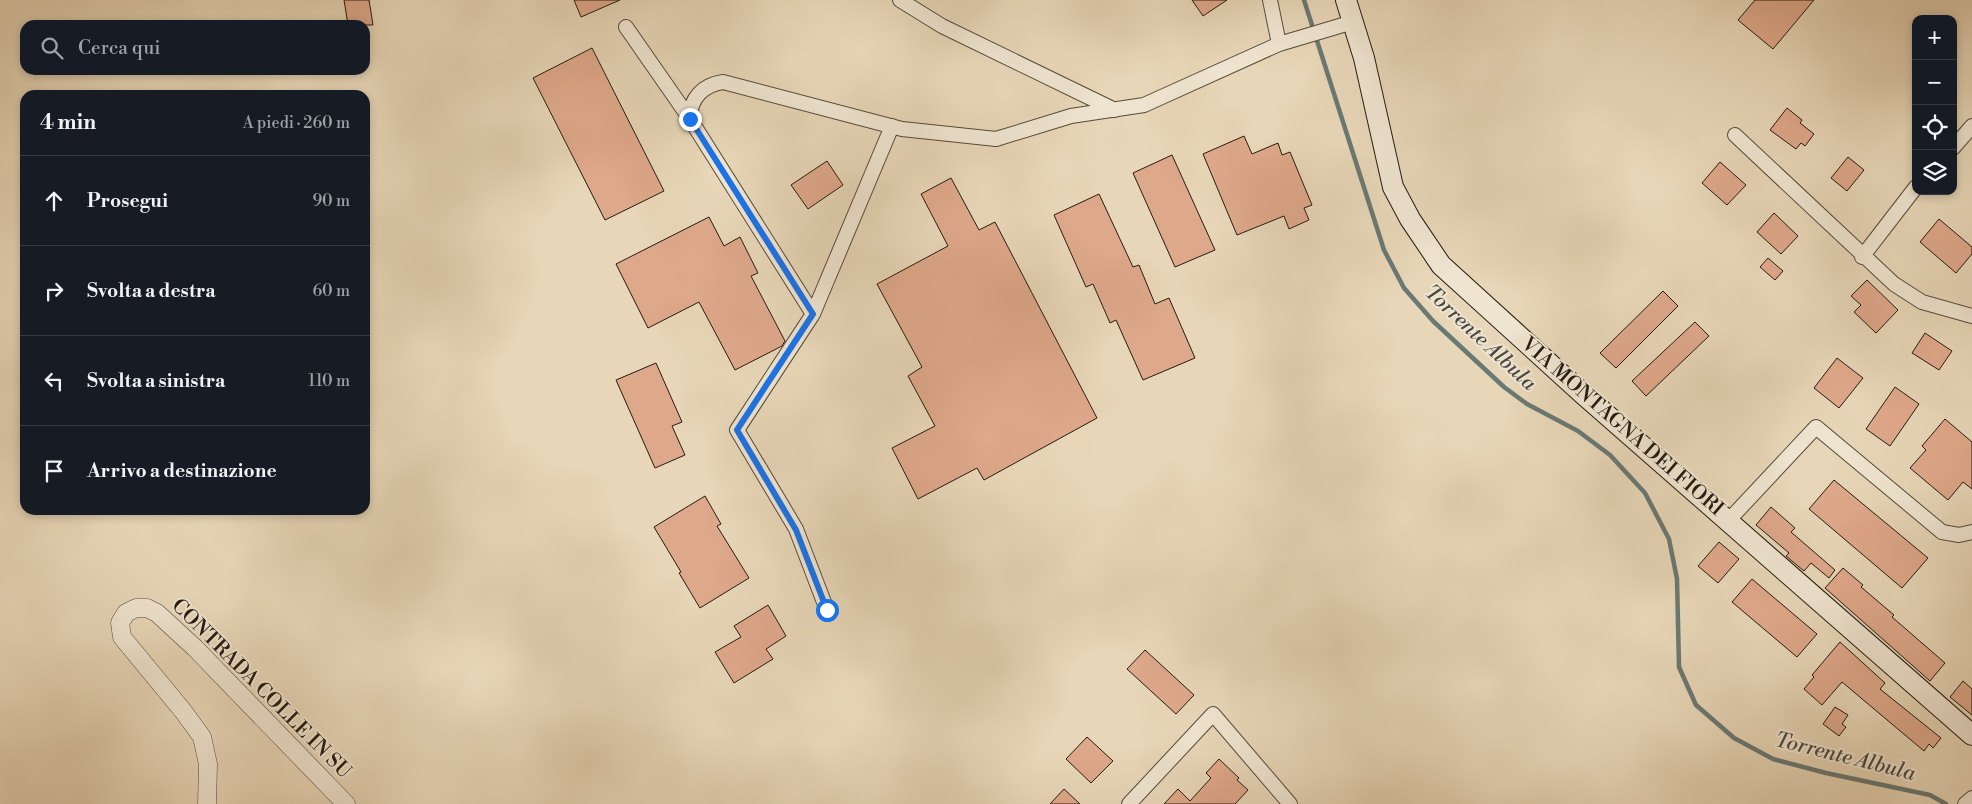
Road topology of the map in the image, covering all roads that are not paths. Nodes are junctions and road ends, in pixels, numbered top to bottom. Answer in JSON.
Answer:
{"nodes":[{"id":1,"x":900,"y":0,"type":"edge"},
{"id":2,"x":1270,"y":0,"type":"edge"},
{"id":3,"x":1346,"y":0,"type":"edge"},
{"id":4,"x":1345,"y":24,"type":"junction"},
{"id":5,"x":626,"y":28,"type":"dead end"},
{"id":6,"x":1286,"y":42,"type":"junction"},
{"id":7,"x":1116,"y":110,"type":"junction"},
{"id":8,"x":690,"y":119,"type":"junction"},
{"id":9,"x":892,"y":126,"type":"junction"},
{"id":10,"x":1972,"y":126,"type":"edge"},
{"id":11,"x":1734,"y":135,"type":"dead end"},
{"id":12,"x":1957,"y":143,"type":"edge"},
{"id":13,"x":1912,"y":191,"type":"edge"},
{"id":14,"x":1862,"y":257,"type":"junction"},
{"id":15,"x":813,"y":314,"type":"junction"},
{"id":16,"x":1972,"y":316,"type":"edge"},
{"id":17,"x":1728,"y":521,"type":"junction"},
{"id":18,"x":1972,"y":532,"type":"edge"},
{"id":19,"x":827,"y":610,"type":"dead end"},
{"id":20,"x":1972,"y":735,"type":"edge"},
{"id":21,"x":1972,"y":798,"type":"edge"},
{"id":22,"x":207,"y":804,"type":"edge"},
{"id":23,"x":346,"y":804,"type":"edge"},
{"id":24,"x":1129,"y":804,"type":"edge"},
{"id":25,"x":1290,"y":804,"type":"edge"},
{"id":26,"x":1965,"y":804,"type":"edge"}],
"edges":[{"from":1,"to":7,"type":"street"},
{"from":2,"to":6,"type":"street"},
{"from":3,"to":4,"type":"main road","name":"VIA MONTAGNA DEI FIORI"},
{"from":4,"to":6,"type":"street"},
{"from":4,"to":17,"type":"main road","name":"VIA MONTAGNA DEI FIORI"},
{"from":5,"to":8,"type":"street"},
{"from":6,"to":7,"type":"street"},
{"from":7,"to":9,"type":"street"},
{"from":8,"to":9,"type":"street"},
{"from":8,"to":15,"type":"street"},
{"from":9,"to":15,"type":"street"},
{"from":10,"to":12,"type":"street"},
{"from":11,"to":14,"type":"street"},
{"from":13,"to":14,"type":"street"},
{"from":14,"to":16,"type":"street"},
{"from":15,"to":19,"type":"street"},
{"from":17,"to":18,"type":"street"},
{"from":17,"to":20,"type":"main road","name":"VIA MONTAGNA DEI FIORI"},
{"from":21,"to":26,"type":"street"},
{"from":22,"to":23,"type":"street","name":"CONTRADA COLLE IN SU"},
{"from":24,"to":25,"type":"street"}]}
